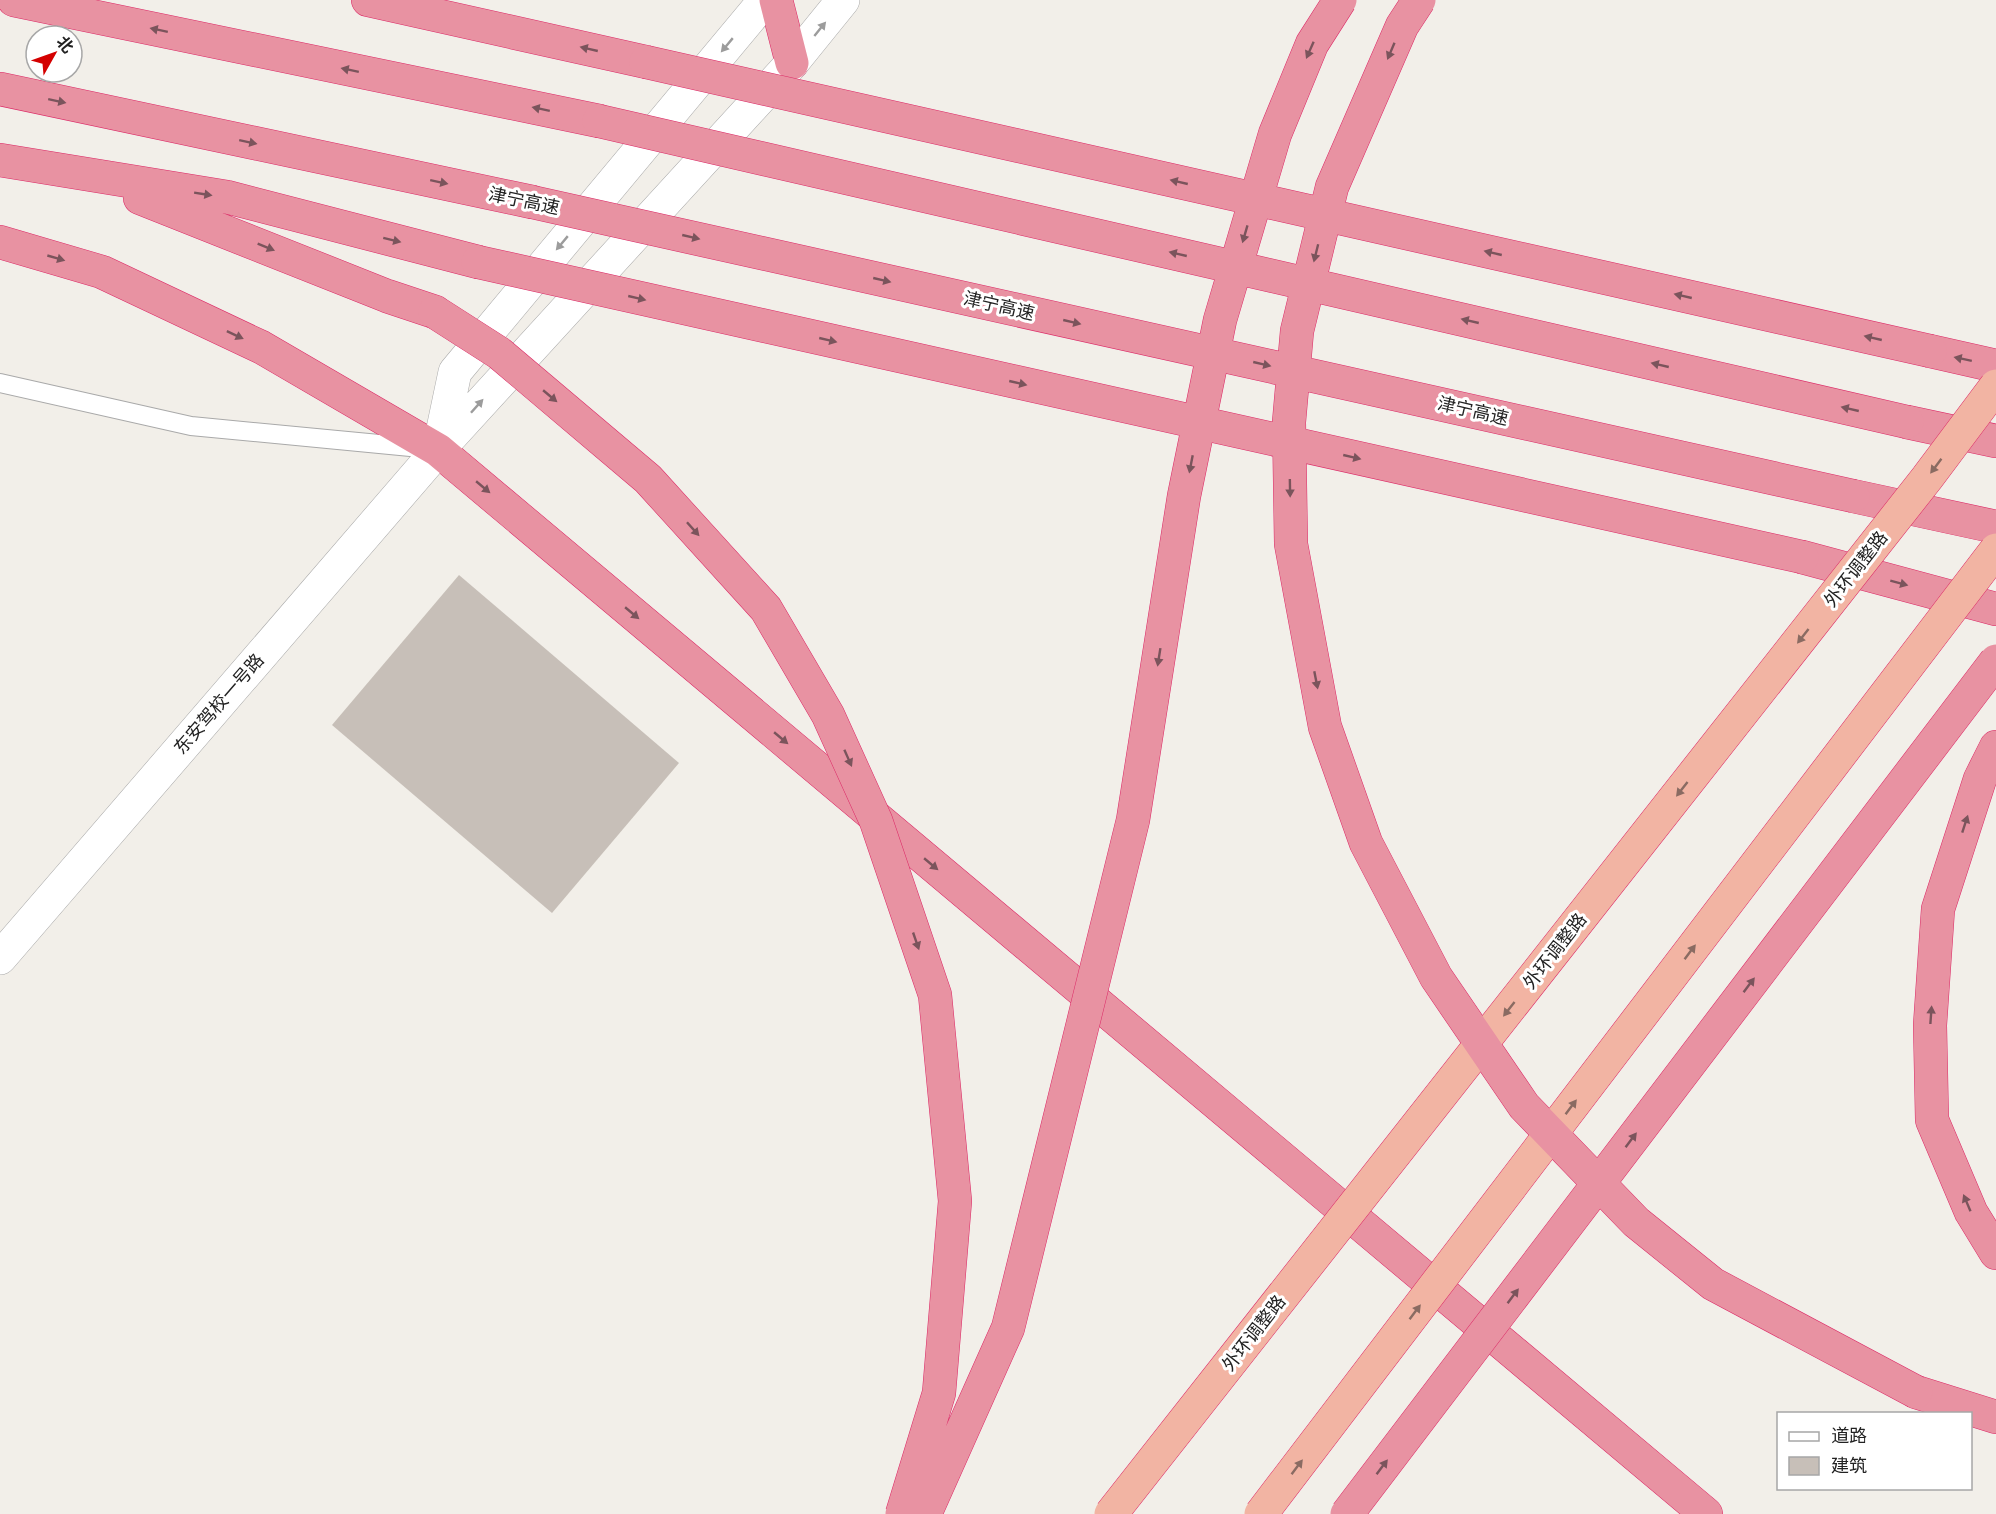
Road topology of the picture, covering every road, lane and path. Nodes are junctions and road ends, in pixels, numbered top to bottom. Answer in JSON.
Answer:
{"nodes":[{"id":1,"x":14,"y":0,"type":"edge"},
{"id":2,"x":368,"y":0,"type":"edge"},
{"id":3,"x":765,"y":0,"type":"edge"},
{"id":4,"x":777,"y":0,"type":"edge"},
{"id":5,"x":843,"y":0,"type":"edge"},
{"id":6,"x":1340,"y":0,"type":"edge"},
{"id":7,"x":1419,"y":0,"type":"edge"},
{"id":8,"x":792,"y":63,"type":"junction"},
{"id":9,"x":0,"y":89,"type":"edge"},
{"id":10,"x":0,"y":160,"type":"edge"},
{"id":11,"x":74,"y":173,"type":"junction"},
{"id":12,"x":0,"y":242,"type":"edge"},
{"id":13,"x":1996,"y":366,"type":"edge"},
{"id":14,"x":0,"y":383,"type":"edge"},
{"id":15,"x":1996,"y":386,"type":"edge"},
{"id":16,"x":1996,"y":441,"type":"edge"},
{"id":17,"x":438,"y":450,"type":"junction"},
{"id":18,"x":1996,"y":527,"type":"edge"},
{"id":19,"x":1996,"y":550,"type":"edge"},
{"id":20,"x":1996,"y":609,"type":"edge"},
{"id":21,"x":1996,"y":661,"type":"edge"},
{"id":22,"x":1996,"y":747,"type":"edge"},
{"id":23,"x":0,"y":958,"type":"edge"},
{"id":24,"x":1996,"y":1253,"type":"edge"},
{"id":25,"x":1996,"y":1417,"type":"edge"},
{"id":26,"x":902,"y":1514,"type":"edge"},
{"id":27,"x":925,"y":1514,"type":"edge"},
{"id":28,"x":1111,"y":1514,"type":"edge"},
{"id":29,"x":1261,"y":1514,"type":"edge"},
{"id":30,"x":1347,"y":1514,"type":"edge"},
{"id":31,"x":1706,"y":1514,"type":"edge"}],
"edges":[{"from":16,"to":1,"type":"highway","one_way":true,"bridge":true},
{"from":13,"to":2,"type":"highway","one_way":true,"bridge":true},
{"from":3,"to":17,"type":"street","one_way":true},
{"from":4,"to":8,"type":"highway"},
{"from":8,"to":5,"type":"street","name":"东安驾校一号路","one_way":true},
{"from":6,"to":27,"type":"highway","one_way":true,"bridge":true},
{"from":7,"to":25,"type":"highway","one_way":true,"bridge":true},
{"from":17,"to":8,"type":"street","name":"东安驾校一号路","one_way":true},
{"from":9,"to":18,"type":"highway","name":"津宁高速","one_way":true,"bridge":true},
{"from":10,"to":11,"type":"highway"},
{"from":11,"to":20,"type":"highway","one_way":true,"bridge":true},
{"from":11,"to":26,"type":"highway","one_way":true,"bridge":true},
{"from":12,"to":17,"type":"highway","one_way":true},
{"from":14,"to":17,"type":"lane"},
{"from":15,"to":28,"type":"highway","name":"外环调整路","one_way":true,"bridge":true},
{"from":17,"to":23,"type":"street","name":"东安驾校一号路"},
{"from":17,"to":31,"type":"highway","one_way":true},
{"from":29,"to":19,"type":"highway","one_way":true,"bridge":true},
{"from":30,"to":21,"type":"highway","one_way":true,"bridge":true},
{"from":24,"to":22,"type":"highway","one_way":true}]}
